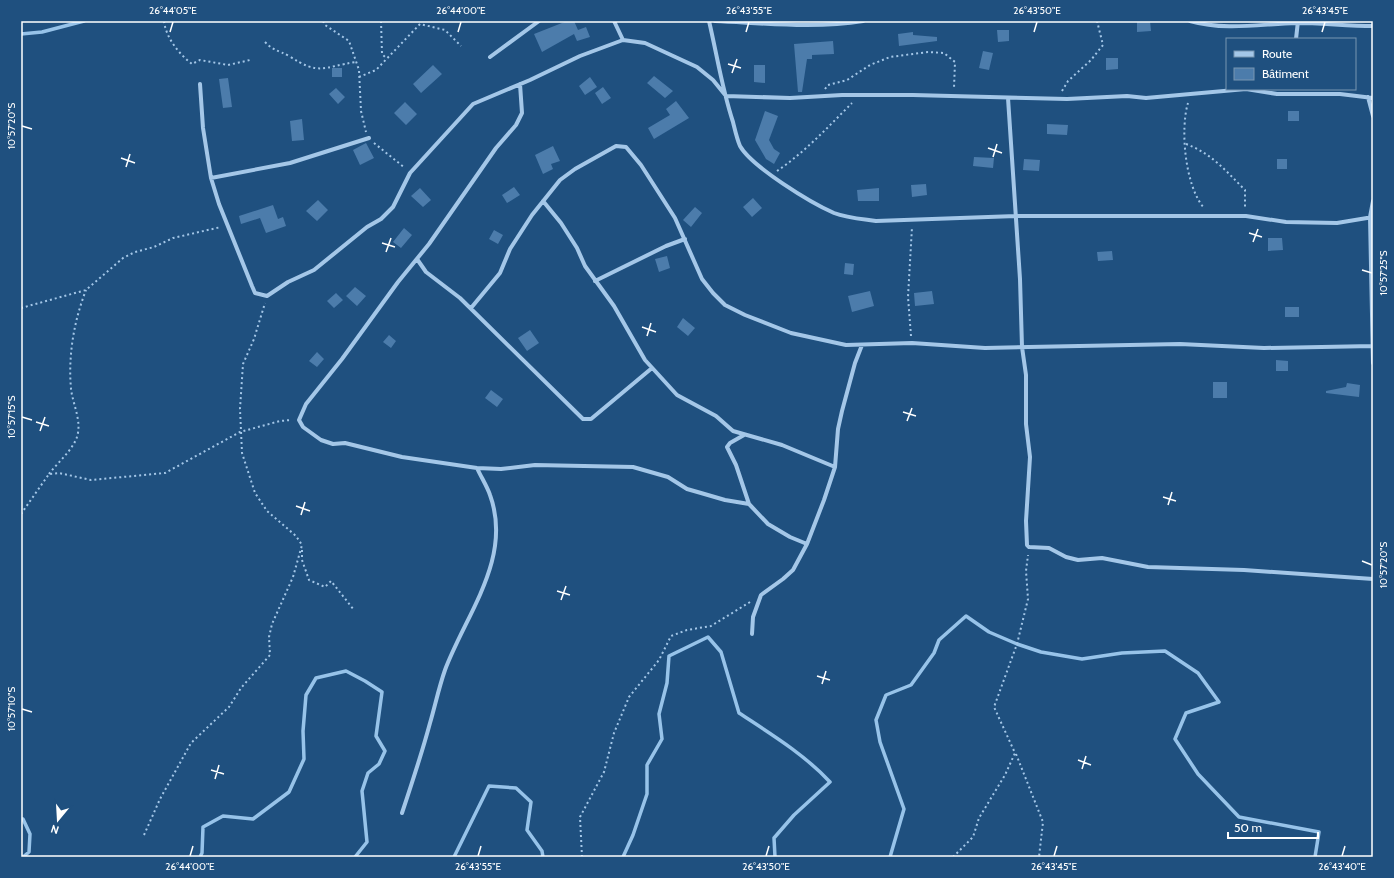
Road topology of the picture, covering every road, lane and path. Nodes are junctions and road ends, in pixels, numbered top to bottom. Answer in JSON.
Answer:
{"nodes":[{"id":1,"x":164,"y":21,"type":"edge"},
{"id":2,"x":324,"y":21,"type":"edge"},
{"id":3,"x":380,"y":21,"type":"edge"},
{"id":4,"x":539,"y":21,"type":"edge"},
{"id":5,"x":614,"y":21,"type":"edge"},
{"id":6,"x":709,"y":21,"type":"edge"},
{"id":7,"x":715,"y":21,"type":"edge"},
{"id":8,"x":863,"y":21,"type":"edge"},
{"id":9,"x":1097,"y":21,"type":"edge"},
{"id":10,"x":1190,"y":21,"type":"edge"},
{"id":11,"x":1298,"y":22,"type":"edge"},
{"id":12,"x":1373,"y":26,"type":"edge"},
{"id":13,"x":1296,"y":38,"type":"edge"},
{"id":14,"x":623,"y":40,"type":"junction"},
{"id":15,"x":265,"y":42,"type":"dead end"},
{"id":16,"x":461,"y":46,"type":"dead end"},
{"id":17,"x":490,"y":57,"type":"dead end"},
{"id":18,"x":386,"y":59,"type":"junction"},
{"id":19,"x":250,"y":60,"type":"dead end"},
{"id":20,"x":356,"y":62,"type":"junction"},
{"id":21,"x":359,"y":77,"type":"junction"},
{"id":22,"x":200,"y":84,"type":"dead end"},
{"id":23,"x":520,"y":84,"type":"junction"},
{"id":24,"x":1235,"y":90,"type":"edge"},
{"id":25,"x":1252,"y":90,"type":"edge"},
{"id":26,"x":1298,"y":90,"type":"edge"},
{"id":27,"x":1191,"y":94,"type":"junction"},
{"id":28,"x":1298,"y":94,"type":"junction"},
{"id":29,"x":726,"y":96,"type":"junction"},
{"id":30,"x":820,"y":96,"type":"junction"},
{"id":31,"x":858,"y":96,"type":"junction"},
{"id":32,"x":954,"y":96,"type":"junction"},
{"id":33,"x":1370,"y":97,"type":"edge"},
{"id":34,"x":1008,"y":98,"type":"junction"},
{"id":35,"x":1060,"y":99,"type":"junction"},
{"id":36,"x":1373,"y":116,"type":"edge"},
{"id":37,"x":368,"y":138,"type":"junction"},
{"id":38,"x":1186,"y":144,"type":"junction"},
{"id":39,"x":410,"y":173,"type":"junction"},
{"id":40,"x":771,"y":175,"type":"junction"},
{"id":41,"x":211,"y":178,"type":"junction"},
{"id":42,"x":543,"y":201,"type":"junction"},
{"id":43,"x":1373,"y":201,"type":"edge"},
{"id":44,"x":1016,"y":216,"type":"junction"},
{"id":45,"x":1211,"y":216,"type":"junction"},
{"id":46,"x":1246,"y":216,"type":"junction"},
{"id":47,"x":1372,"y":217,"type":"edge"},
{"id":48,"x":912,"y":220,"type":"junction"},
{"id":49,"x":227,"y":225,"type":"junction"},
{"id":50,"x":686,"y":239,"type":"junction"},
{"id":51,"x":417,"y":259,"type":"junction"},
{"id":52,"x":596,"y":282,"type":"junction"},
{"id":53,"x":86,"y":290,"type":"junction"},
{"id":54,"x":267,"y":296,"type":"junction"},
{"id":55,"x":21,"y":308,"type":"edge"},
{"id":56,"x":471,"y":308,"type":"junction"},
{"id":57,"x":912,"y":343,"type":"junction"},
{"id":58,"x":862,"y":345,"type":"junction"},
{"id":59,"x":1372,"y":346,"type":"edge"},
{"id":60,"x":1022,"y":347,"type":"junction"},
{"id":61,"x":1373,"y":363,"type":"edge"},
{"id":62,"x":652,"y":368,"type":"junction"},
{"id":63,"x":298,"y":420,"type":"junction"},
{"id":64,"x":240,"y":432,"type":"junction"},
{"id":65,"x":744,"y":435,"type":"junction"},
{"id":66,"x":835,"y":467,"type":"junction"},
{"id":67,"x":477,"y":468,"type":"junction"},
{"id":68,"x":49,"y":474,"type":"junction"},
{"id":69,"x":749,"y":504,"type":"junction"},
{"id":70,"x":21,"y":514,"type":"edge"},
{"id":71,"x":807,"y":544,"type":"junction"},
{"id":72,"x":302,"y":545,"type":"junction"},
{"id":73,"x":1029,"y":548,"type":"junction"},
{"id":74,"x":1373,"y":579,"type":"edge"},
{"id":75,"x":761,"y":595,"type":"junction"},
{"id":76,"x":354,"y":610,"type":"dead end"},
{"id":77,"x":752,"y":634,"type":"dead end"},
{"id":78,"x":1015,"y":753,"type":"junction"},
{"id":79,"x":402,"y":813,"type":"dead end"},
{"id":80,"x":144,"y":835,"type":"dead end"},
{"id":81,"x":582,"y":857,"type":"edge"},
{"id":82,"x":954,"y":857,"type":"edge"},
{"id":83,"x":1039,"y":857,"type":"edge"}],
"edges":[{"from":1,"to":19,"type":"path"},
{"from":2,"to":20,"type":"path"},
{"from":3,"to":18,"type":"path"},
{"from":4,"to":17,"type":"street"},
{"from":5,"to":14,"type":"street"},
{"from":6,"to":29,"type":"street"},
{"from":7,"to":8,"type":"street"},
{"from":9,"to":35,"type":"path"},
{"from":10,"to":11,"type":"street"},
{"from":11,"to":12,"type":"street"},
{"from":11,"to":13,"type":"street"},
{"from":14,"to":23,"type":"street"},
{"from":14,"to":29,"type":"street"},
{"from":15,"to":20,"type":"path"},
{"from":16,"to":18,"type":"path"},
{"from":18,"to":21,"type":"path"},
{"from":20,"to":21,"type":"path"},
{"from":21,"to":37,"type":"path"},
{"from":22,"to":41,"type":"street"},
{"from":23,"to":39,"type":"street"},
{"from":23,"to":51,"type":"street"},
{"from":24,"to":27,"type":"street"},
{"from":25,"to":28,"type":"street"},
{"from":26,"to":28,"type":"street"},
{"from":27,"to":35,"type":"street"},
{"from":27,"to":38,"type":"path"},
{"from":28,"to":33,"type":"street"},
{"from":29,"to":30,"type":"street"},
{"from":29,"to":40,"type":"street"},
{"from":30,"to":31,"type":"street"},
{"from":30,"to":32,"type":"path"},
{"from":31,"to":32,"type":"street"},
{"from":31,"to":40,"type":"path"},
{"from":32,"to":34,"type":"street"},
{"from":33,"to":36,"type":"street"},
{"from":34,"to":35,"type":"street"},
{"from":34,"to":44,"type":"street"},
{"from":37,"to":39,"type":"path"},
{"from":37,"to":41,"type":"street"},
{"from":38,"to":45,"type":"path"},
{"from":38,"to":46,"type":"path"},
{"from":39,"to":54,"type":"street"},
{"from":40,"to":48,"type":"street"},
{"from":41,"to":49,"type":"street"},
{"from":42,"to":50,"type":"street"},
{"from":42,"to":52,"type":"street"},
{"from":42,"to":56,"type":"street"},
{"from":43,"to":47,"type":"street"},
{"from":44,"to":45,"type":"street"},
{"from":44,"to":48,"type":"street"},
{"from":44,"to":60,"type":"street"},
{"from":45,"to":46,"type":"street"},
{"from":46,"to":47,"type":"street"},
{"from":47,"to":59,"type":"street"},
{"from":48,"to":57,"type":"path"},
{"from":49,"to":53,"type":"path"},
{"from":49,"to":54,"type":"street"},
{"from":50,"to":52,"type":"street"},
{"from":50,"to":58,"type":"street"},
{"from":51,"to":56,"type":"street"},
{"from":51,"to":63,"type":"street"},
{"from":52,"to":62,"type":"street"},
{"from":53,"to":55,"type":"path"},
{"from":53,"to":68,"type":"path"},
{"from":54,"to":64,"type":"path"},
{"from":56,"to":62,"type":"street"},
{"from":57,"to":58,"type":"street"},
{"from":57,"to":60,"type":"street"},
{"from":58,"to":66,"type":"street"},
{"from":59,"to":60,"type":"street"},
{"from":59,"to":61,"type":"street"},
{"from":60,"to":73,"type":"street"},
{"from":62,"to":65,"type":"street"},
{"from":63,"to":64,"type":"path"},
{"from":63,"to":67,"type":"street"},
{"from":64,"to":68,"type":"path"},
{"from":64,"to":72,"type":"path"},
{"from":65,"to":66,"type":"street"},
{"from":65,"to":69,"type":"street"},
{"from":66,"to":71,"type":"street"},
{"from":67,"to":69,"type":"street"},
{"from":67,"to":79,"type":"street"},
{"from":68,"to":70,"type":"path"},
{"from":69,"to":71,"type":"street"},
{"from":71,"to":75,"type":"street"},
{"from":72,"to":76,"type":"path"},
{"from":72,"to":80,"type":"path"},
{"from":73,"to":74,"type":"street"},
{"from":73,"to":78,"type":"path"},
{"from":75,"to":77,"type":"street"},
{"from":75,"to":81,"type":"path"},
{"from":78,"to":82,"type":"path"},
{"from":78,"to":83,"type":"path"}]}
